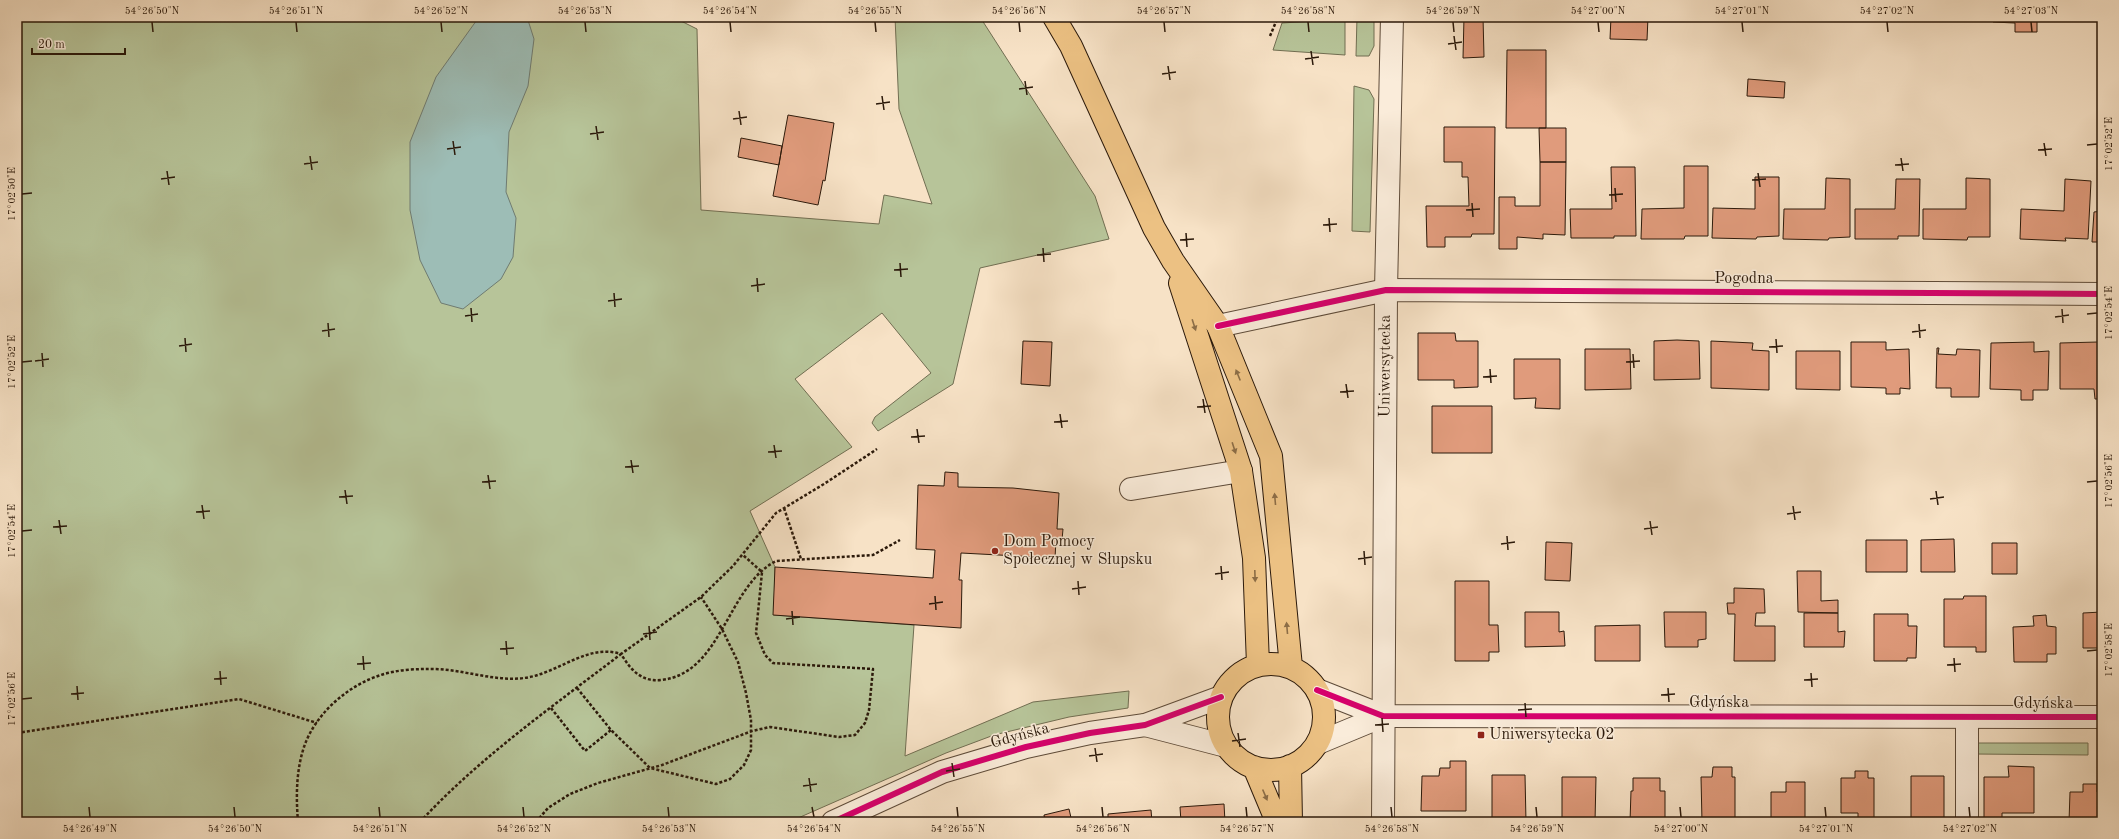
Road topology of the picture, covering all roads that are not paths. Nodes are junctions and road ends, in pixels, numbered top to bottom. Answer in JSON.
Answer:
{"nodes":[{"id":1,"x":1054,"y":17,"type":"edge"},
{"id":2,"x":1392,"y":17,"type":"edge"},
{"id":3,"x":1173,"y":261,"type":"junction"},
{"id":4,"x":1386,"y":290,"type":"junction"},
{"id":5,"x":2102,"y":294,"type":"edge"},
{"id":6,"x":1218,"y":326,"type":"junction"},
{"id":7,"x":1241,"y":471,"type":"junction"},
{"id":8,"x":1131,"y":489,"type":"dead end"},
{"id":9,"x":1258,"y":665,"type":"junction"},
{"id":10,"x":1291,"y":667,"type":"junction"},
{"id":11,"x":1317,"y":690,"type":"junction"},
{"id":12,"x":1221,"y":697,"type":"junction"},
{"id":13,"x":1383,"y":716,"type":"junction"},
{"id":14,"x":1967,"y":716,"type":"junction"},
{"id":15,"x":2102,"y":717,"type":"edge"},
{"id":16,"x":1145,"y":725,"type":"junction"},
{"id":17,"x":1318,"y":743,"type":"junction"},
{"id":18,"x":1226,"y":746,"type":"junction"},
{"id":19,"x":1290,"y":766,"type":"junction"},
{"id":20,"x":1254,"y":767,"type":"junction"},
{"id":21,"x":833,"y":822,"type":"edge"},
{"id":22,"x":1277,"y":822,"type":"edge"},
{"id":23,"x":1291,"y":822,"type":"edge"},
{"id":24,"x":1383,"y":822,"type":"edge"},
{"id":25,"x":1967,"y":822,"type":"edge"}],
"edges":[{"from":1,"to":3,"type":"main road"},
{"from":2,"to":4,"type":"street","name":"Uniwersytecka"},
{"from":3,"to":6,"type":"main road"},
{"from":3,"to":7,"type":"main road","one_way":true},
{"from":4,"to":5,"type":"street","name":"Pogodna"},
{"from":4,"to":6,"type":"street","name":"Pogodna"},
{"from":4,"to":13,"type":"street","name":"Uniwersytecka"},
{"from":10,"to":6,"type":"main road","one_way":true},
{"from":7,"to":8,"type":"street"},
{"from":7,"to":9,"type":"main road","one_way":true},
{"from":9,"to":10,"type":"main road"},
{"from":9,"to":12,"type":"main road"},
{"from":10,"to":11,"type":"main road"},
{"from":11,"to":13,"type":"street","name":"Gdyńska"},
{"from":11,"to":17,"type":"main road"},
{"from":12,"to":16,"type":"street","name":"Gdyńska"},
{"from":12,"to":18,"type":"main road"},
{"from":13,"to":14,"type":"street","name":"Gdyńska"},
{"from":13,"to":17,"type":"street","name":"Gdyńska"},
{"from":13,"to":24,"type":"street","name":"Uniwersytecka"},
{"from":14,"to":15,"type":"street","name":"Gdyńska"},
{"from":14,"to":25,"type":"street"},
{"from":16,"to":18,"type":"street","name":"Gdyńska"},
{"from":16,"to":21,"type":"street","name":"Gdyńska"},
{"from":17,"to":19,"type":"main road"},
{"from":18,"to":20,"type":"main road"},
{"from":19,"to":20,"type":"main road"},
{"from":19,"to":23,"type":"main road"},
{"from":20,"to":22,"type":"main road","one_way":true}]}
